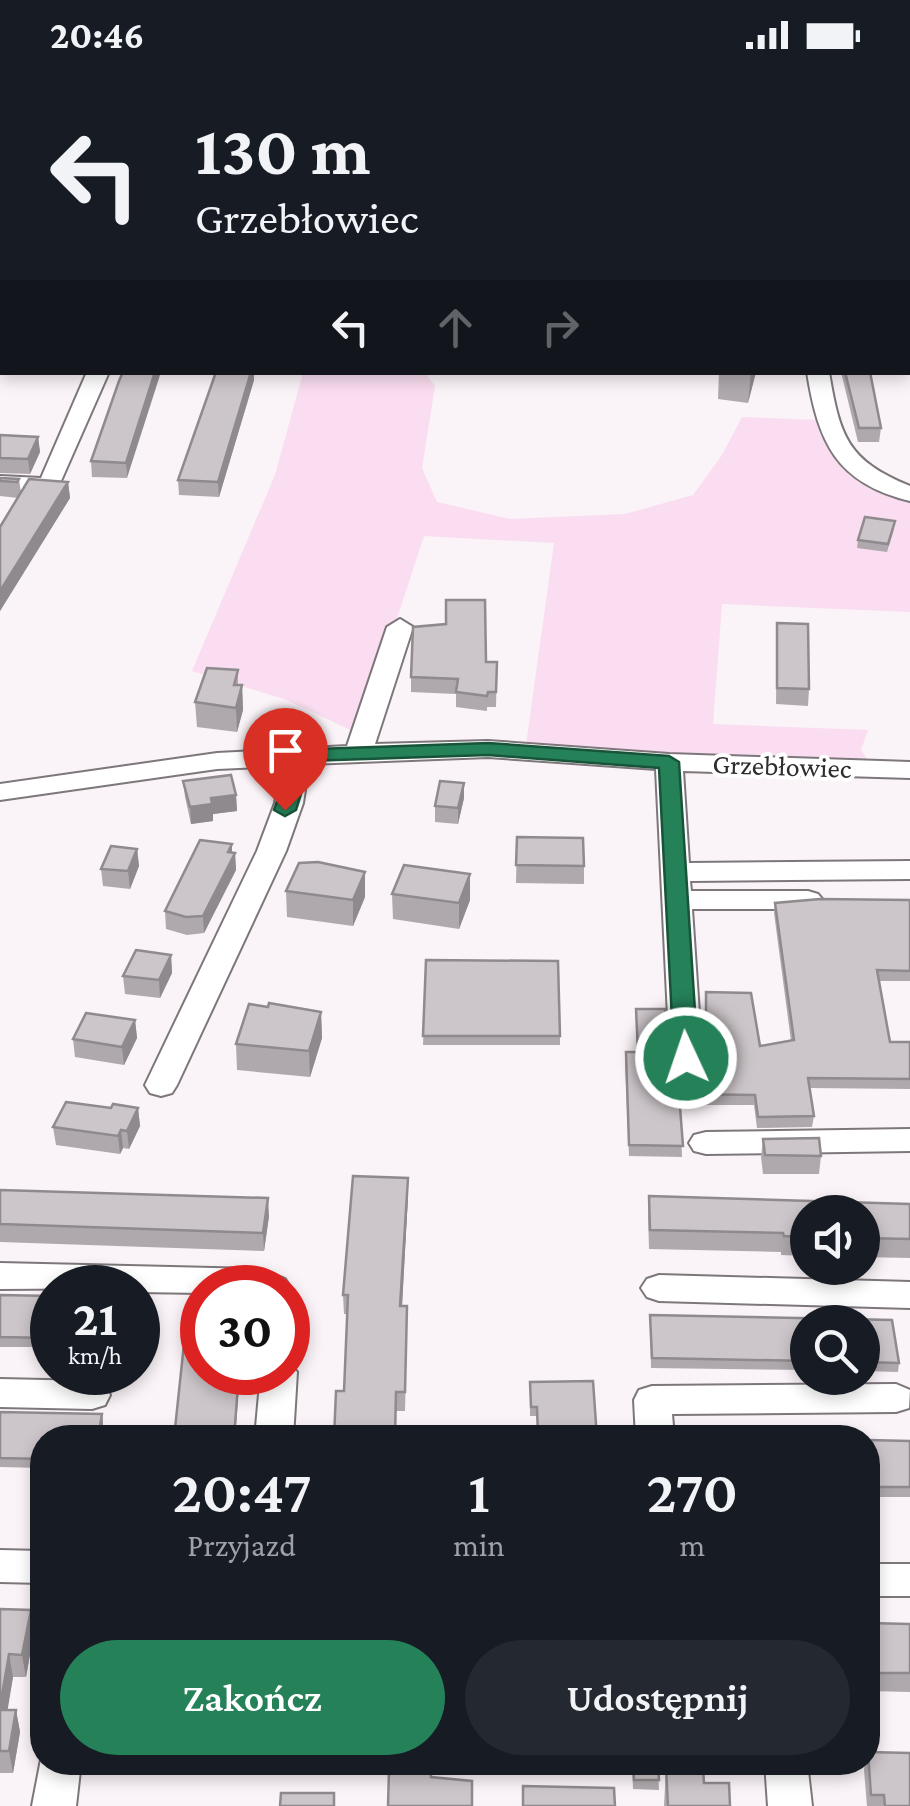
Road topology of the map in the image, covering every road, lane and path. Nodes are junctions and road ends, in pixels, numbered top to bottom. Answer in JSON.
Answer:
{"nodes":[{"id":1,"x":97,"y":375,"type":"edge"},
{"id":2,"x":818,"y":375,"type":"edge"},
{"id":3,"x":0,"y":483,"type":"edge"},
{"id":4,"x":910,"y":494,"type":"edge"},
{"id":5,"x":400,"y":627,"type":"dead end"},
{"id":6,"x":359,"y":752,"type":"junction"},
{"id":7,"x":296,"y":755,"type":"junction"},
{"id":8,"x":669,"y":762,"type":"junction"},
{"id":9,"x":910,"y":770,"type":"edge"},
{"id":10,"x":0,"y":792,"type":"edge"},
{"id":11,"x":910,"y":870,"type":"edge"},
{"id":12,"x":676,"y":886,"type":"junction"},
{"id":13,"x":808,"y":900,"type":"edge"},
{"id":14,"x":686,"y":1058,"type":"edge"},
{"id":15,"x":161,"y":1085,"type":"dead end"},
{"id":16,"x":910,"y":1140,"type":"edge"},
{"id":17,"x":706,"y":1144,"type":"dead end"},
{"id":18,"x":0,"y":1276,"type":"edge"},
{"id":19,"x":180,"y":1280,"type":"edge"},
{"id":20,"x":659,"y":1288,"type":"dead end"},
{"id":21,"x":910,"y":1294,"type":"edge"},
{"id":22,"x":0,"y":1393,"type":"edge"},
{"id":23,"x":30,"y":1394,"type":"edge"},
{"id":24,"x":277,"y":1395,"type":"edge"},
{"id":25,"x":896,"y":1398,"type":"dead end"},
{"id":26,"x":275,"y":1425,"type":"edge"},
{"id":27,"x":655,"y":1425,"type":"edge"},
{"id":28,"x":0,"y":1566,"type":"edge"},
{"id":29,"x":30,"y":1567,"type":"edge"},
{"id":30,"x":880,"y":1580,"type":"edge"},
{"id":31,"x":910,"y":1580,"type":"edge"},
{"id":32,"x":58,"y":1775,"type":"edge"},
{"id":33,"x":787,"y":1775,"type":"edge"},
{"id":34,"x":54,"y":1806,"type":"edge"},
{"id":35,"x":790,"y":1806,"type":"edge"}],
"edges":[{"from":1,"to":3,"type":"street"},
{"from":2,"to":4,"type":"street"},
{"from":5,"to":6,"type":"street"},
{"from":6,"to":7,"type":"street","name":"Grzebłowiec"},
{"from":6,"to":8,"type":"street","name":"Grzebłowiec"},
{"from":7,"to":10,"type":"street","name":"Grzebłowiec"},
{"from":7,"to":15,"type":"street"},
{"from":8,"to":9,"type":"street","name":"Grzebłowiec"},
{"from":8,"to":12,"type":"street"},
{"from":11,"to":12,"type":"street"},
{"from":12,"to":13,"type":"street"},
{"from":12,"to":14,"type":"street"},
{"from":16,"to":17,"type":"street"},
{"from":18,"to":19,"type":"street"},
{"from":20,"to":21,"type":"street"},
{"from":22,"to":23,"type":"street"},
{"from":24,"to":26,"type":"street"},
{"from":25,"to":27,"type":"street"},
{"from":28,"to":29,"type":"street"},
{"from":30,"to":31,"type":"street"},
{"from":32,"to":34,"type":"street"},
{"from":33,"to":35,"type":"street"}]}
